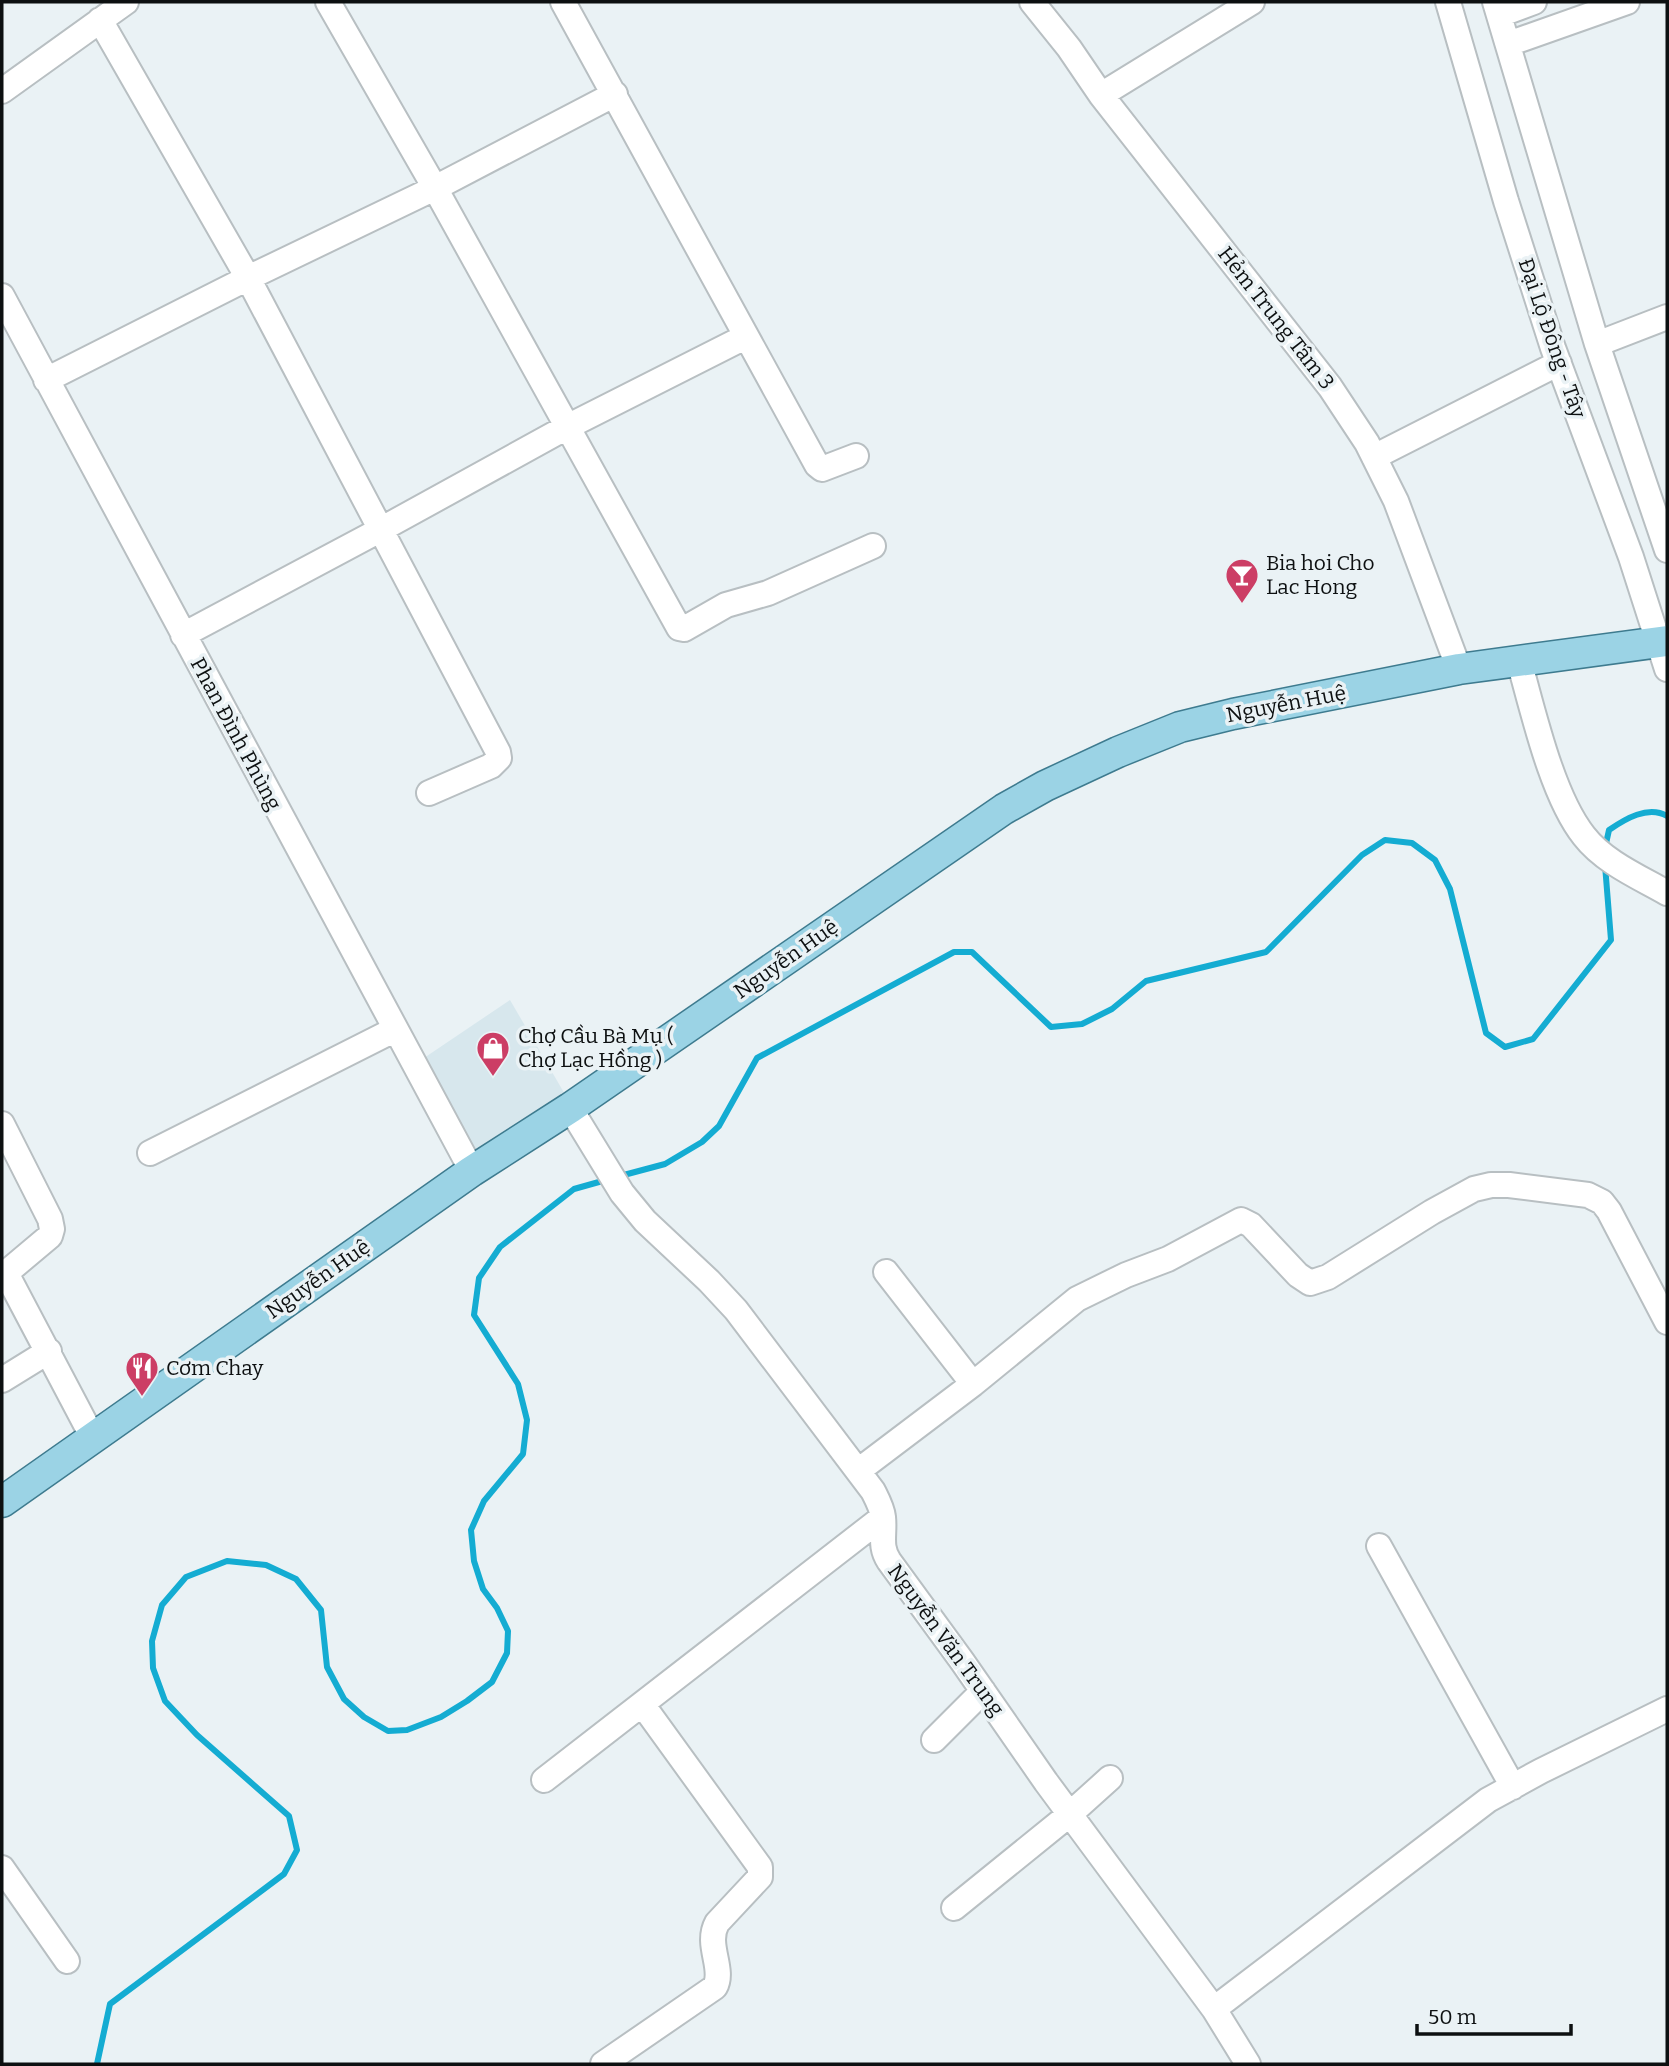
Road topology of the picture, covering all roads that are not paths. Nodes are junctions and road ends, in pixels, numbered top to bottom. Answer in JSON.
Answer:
{"nodes":[{"id":1,"x":126,"y":2,"type":"edge"},
{"id":2,"x":328,"y":2,"type":"edge"},
{"id":3,"x":563,"y":2,"type":"edge"},
{"id":4,"x":1032,"y":2,"type":"edge"},
{"id":5,"x":1252,"y":2,"type":"edge"},
{"id":6,"x":1448,"y":2,"type":"edge"},
{"id":7,"x":1534,"y":2,"type":"edge"},
{"id":8,"x":1627,"y":2,"type":"edge"},
{"id":9,"x":1497,"y":8,"type":"edge"},
{"id":10,"x":100,"y":20,"type":"junction"},
{"id":11,"x":1508,"y":44,"type":"junction"},
{"id":12,"x":2,"y":91,"type":"edge"},
{"id":13,"x":615,"y":94,"type":"junction"},
{"id":14,"x":1101,"y":96,"type":"junction"},
{"id":15,"x":435,"y":188,"type":"junction"},
{"id":16,"x":248,"y":278,"type":"junction"},
{"id":17,"x":2,"y":296,"type":"edge"},
{"id":18,"x":1667,"y":317,"type":"edge"},
{"id":19,"x":745,"y":337,"type":"junction"},
{"id":20,"x":1597,"y":344,"type":"junction"},
{"id":21,"x":1559,"y":363,"type":"junction"},
{"id":22,"x":46,"y":380,"type":"junction"},
{"id":23,"x":567,"y":427,"type":"junction"},
{"id":24,"x":856,"y":456,"type":"dead end"},
{"id":25,"x":1374,"y":457,"type":"junction"},
{"id":26,"x":380,"y":530,"type":"junction"},
{"id":27,"x":873,"y":546,"type":"dead end"},
{"id":28,"x":1667,"y":550,"type":"edge"},
{"id":29,"x":183,"y":635,"type":"junction"},
{"id":30,"x":1664,"y":651,"type":"edge"},
{"id":31,"x":1519,"y":661,"type":"junction"},
{"id":32,"x":1459,"y":669,"type":"junction"},
{"id":33,"x":429,"y":793,"type":"dead end"},
{"id":34,"x":1667,"y":893,"type":"edge"},
{"id":35,"x":394,"y":1030,"type":"junction"},
{"id":36,"x":570,"y":1108,"type":"junction"},
{"id":37,"x":2,"y":1124,"type":"edge"},
{"id":38,"x":150,"y":1153,"type":"dead end"},
{"id":39,"x":472,"y":1171,"type":"junction"},
{"id":40,"x":886,"y":1272,"type":"dead end"},
{"id":41,"x":1667,"y":1322,"type":"edge"},
{"id":42,"x":49,"y":1351,"type":"junction"},
{"id":43,"x":2,"y":1380,"type":"edge"},
{"id":44,"x":973,"y":1384,"type":"junction"},
{"id":45,"x":93,"y":1437,"type":"junction"},
{"id":46,"x":858,"y":1471,"type":"junction"},
{"id":47,"x":2,"y":1502,"type":"edge"},
{"id":48,"x":883,"y":1517,"type":"junction"},
{"id":49,"x":1379,"y":1546,"type":"dead end"},
{"id":50,"x":983,"y":1691,"type":"junction"},
{"id":51,"x":642,"y":1704,"type":"junction"},
{"id":52,"x":1667,"y":1709,"type":"edge"},
{"id":53,"x":934,"y":1740,"type":"dead end"},
{"id":54,"x":1110,"y":1778,"type":"dead end"},
{"id":55,"x":544,"y":1780,"type":"dead end"},
{"id":56,"x":1513,"y":1787,"type":"junction"},
{"id":57,"x":1070,"y":1814,"type":"junction"},
{"id":58,"x":2,"y":1868,"type":"edge"},
{"id":59,"x":954,"y":1908,"type":"dead end"},
{"id":60,"x":67,"y":1961,"type":"dead end"},
{"id":61,"x":1214,"y":2009,"type":"junction"},
{"id":62,"x":603,"y":2064,"type":"edge"},
{"id":63,"x":1248,"y":2064,"type":"edge"}],
"edges":[{"from":1,"to":10,"type":"street"},
{"from":2,"to":15,"type":"street"},
{"from":3,"to":13,"type":"street"},
{"from":4,"to":14,"type":"street","name":"Hẻm Trung Tâm 3"},
{"from":5,"to":14,"type":"street"},
{"from":6,"to":21,"type":"street","name":"Đại Lộ Đông - Tây"},
{"from":7,"to":9,"type":"street"},
{"from":8,"to":11,"type":"street"},
{"from":9,"to":11,"type":"street","name":"Đại Lộ Đông - Tây"},
{"from":10,"to":12,"type":"street"},
{"from":10,"to":16,"type":"street"},
{"from":11,"to":20,"type":"street","name":"Đại Lộ Đông - Tây"},
{"from":13,"to":15,"type":"street"},
{"from":13,"to":19,"type":"street"},
{"from":14,"to":25,"type":"street","name":"Hẻm Trung Tâm 3"},
{"from":15,"to":16,"type":"street"},
{"from":15,"to":23,"type":"street"},
{"from":16,"to":22,"type":"street"},
{"from":16,"to":26,"type":"street"},
{"from":17,"to":22,"type":"street","name":"Phan Đình Phùng"},
{"from":18,"to":20,"type":"street"},
{"from":19,"to":23,"type":"street"},
{"from":19,"to":24,"type":"street"},
{"from":20,"to":28,"type":"street","name":"Đại Lộ Đông - Tây"},
{"from":21,"to":25,"type":"street"},
{"from":21,"to":30,"type":"street","name":"Đại Lộ Đông - Tây"},
{"from":22,"to":29,"type":"street","name":"Phan Đình Phùng"},
{"from":23,"to":26,"type":"street"},
{"from":23,"to":27,"type":"street"},
{"from":25,"to":32,"type":"street","name":"Hẻm Trung Tâm 3"},
{"from":26,"to":29,"type":"street"},
{"from":26,"to":33,"type":"street"},
{"from":29,"to":35,"type":"street","name":"Phan Đình Phùng"},
{"from":30,"to":31,"type":"main road","name":"Nguyễn Huệ"},
{"from":31,"to":32,"type":"main road","name":"Nguyễn Huệ"},
{"from":31,"to":34,"type":"street"},
{"from":32,"to":36,"type":"main road","name":"Nguyễn Huệ"},
{"from":35,"to":38,"type":"street"},
{"from":35,"to":39,"type":"street","name":"Phan Đình Phùng"},
{"from":36,"to":39,"type":"main road","name":"Nguyễn Huệ"},
{"from":36,"to":46,"type":"street","name":"Nguyễn Văn Trung"},
{"from":37,"to":42,"type":"street"},
{"from":39,"to":45,"type":"main road","name":"Nguyễn Huệ"},
{"from":40,"to":44,"type":"street"},
{"from":41,"to":44,"type":"street"},
{"from":42,"to":43,"type":"street"},
{"from":42,"to":45,"type":"street"},
{"from":44,"to":46,"type":"street"},
{"from":45,"to":47,"type":"main road","name":"Nguyễn Huệ"},
{"from":46,"to":48,"type":"street","name":"Nguyễn Văn Trung"},
{"from":48,"to":50,"type":"street","name":"Nguyễn Văn Trung"},
{"from":48,"to":51,"type":"street"},
{"from":49,"to":56,"type":"street"},
{"from":50,"to":53,"type":"street"},
{"from":50,"to":57,"type":"street","name":"Nguyễn Văn Trung"},
{"from":51,"to":55,"type":"street"},
{"from":51,"to":62,"type":"street"},
{"from":52,"to":56,"type":"street"},
{"from":54,"to":57,"type":"street"},
{"from":56,"to":61,"type":"street"},
{"from":57,"to":59,"type":"street"},
{"from":57,"to":61,"type":"street","name":"Nguyễn Văn Trung"},
{"from":58,"to":60,"type":"street"},
{"from":61,"to":63,"type":"street","name":"Nguyễn Văn Trung"}]}
